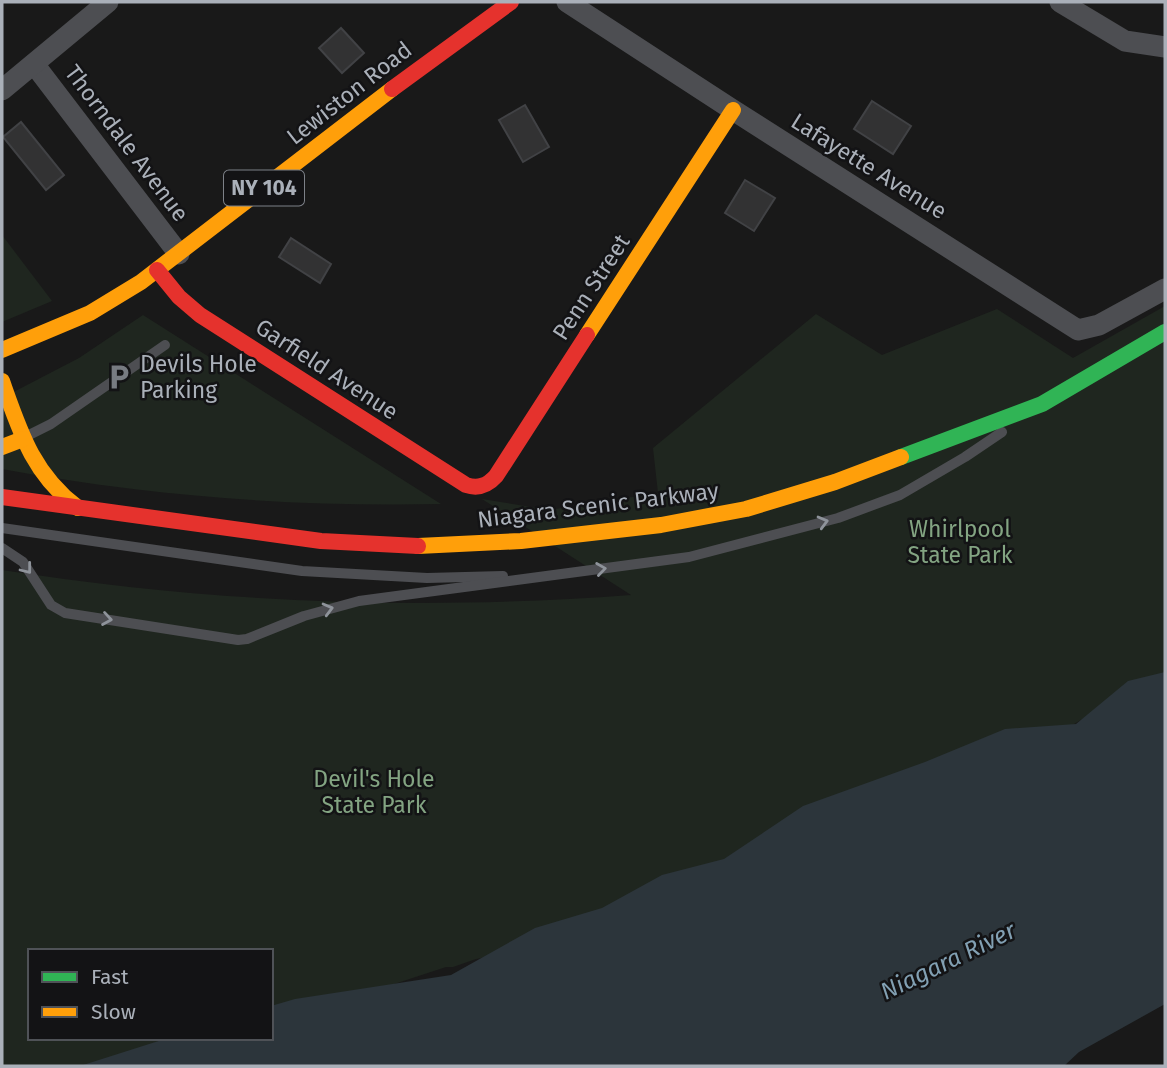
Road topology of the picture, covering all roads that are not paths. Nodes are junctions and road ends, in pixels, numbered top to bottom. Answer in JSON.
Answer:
{"nodes":[{"id":1,"x":108,"y":2,"type":"edge"},
{"id":2,"x":511,"y":2,"type":"edge"},
{"id":3,"x":567,"y":2,"type":"edge"},
{"id":4,"x":1060,"y":2,"type":"edge"},
{"id":5,"x":1165,"y":47,"type":"edge"},
{"id":6,"x":34,"y":64,"type":"junction"},
{"id":7,"x":2,"y":90,"type":"edge"},
{"id":8,"x":733,"y":110,"type":"junction"},
{"id":9,"x":179,"y":254,"type":"junction"},
{"id":10,"x":157,"y":270,"type":"junction"},
{"id":11,"x":1157,"y":293,"type":"edge"},
{"id":12,"x":1165,"y":332,"type":"edge"},
{"id":13,"x":164,"y":345,"type":"dead end"},
{"id":14,"x":2,"y":349,"type":"edge"},
{"id":15,"x":2,"y":381,"type":"edge"},
{"id":16,"x":1042,"y":404,"type":"junction"},
{"id":17,"x":23,"y":439,"type":"junction"},
{"id":18,"x":2,"y":447,"type":"edge"},
{"id":19,"x":485,"y":486,"type":"joint"},
{"id":20,"x":2,"y":497,"type":"edge"},
{"id":21,"x":78,"y":508,"type":"junction"},
{"id":22,"x":2,"y":528,"type":"edge"},
{"id":23,"x":2,"y":548,"type":"edge"},
{"id":24,"x":564,"y":575,"type":"junction"}],
"edges":[{"from":1,"to":6,"type":"street"},
{"from":2,"to":9,"type":"main road","name":"Lewiston Road","number":"NY 104"},
{"from":3,"to":8,"type":"street","name":"Lafayette Avenue"},
{"from":4,"to":5,"type":"street"},
{"from":6,"to":7,"type":"street"},
{"from":6,"to":9,"type":"street","name":"Thorndale Avenue"},
{"from":8,"to":11,"type":"street","name":"Lafayette Avenue"},
{"from":8,"to":19,"type":"main road","name":"Penn Street"},
{"from":9,"to":10,"type":"main road","name":"Lewiston Road","number":"NY 104"},
{"from":10,"to":14,"type":"main road","name":"Lewiston Road","number":"NY 104"},
{"from":10,"to":19,"type":"main road","name":"Garfield Avenue"},
{"from":12,"to":16,"type":"main road","name":"Niagara Scenic Parkway"},
{"from":13,"to":17,"type":"lane"},
{"from":15,"to":17,"type":"main road"},
{"from":16,"to":21,"type":"main road","name":"Niagara Scenic Parkway"},
{"from":24,"to":16,"type":"lane","one_way":true},
{"from":17,"to":18,"type":"main road"},
{"from":17,"to":21,"type":"main road"},
{"from":20,"to":21,"type":"main road","name":"Niagara Scenic Parkway"},
{"from":22,"to":24,"type":"lane"},
{"from":23,"to":24,"type":"lane","one_way":true}]}
